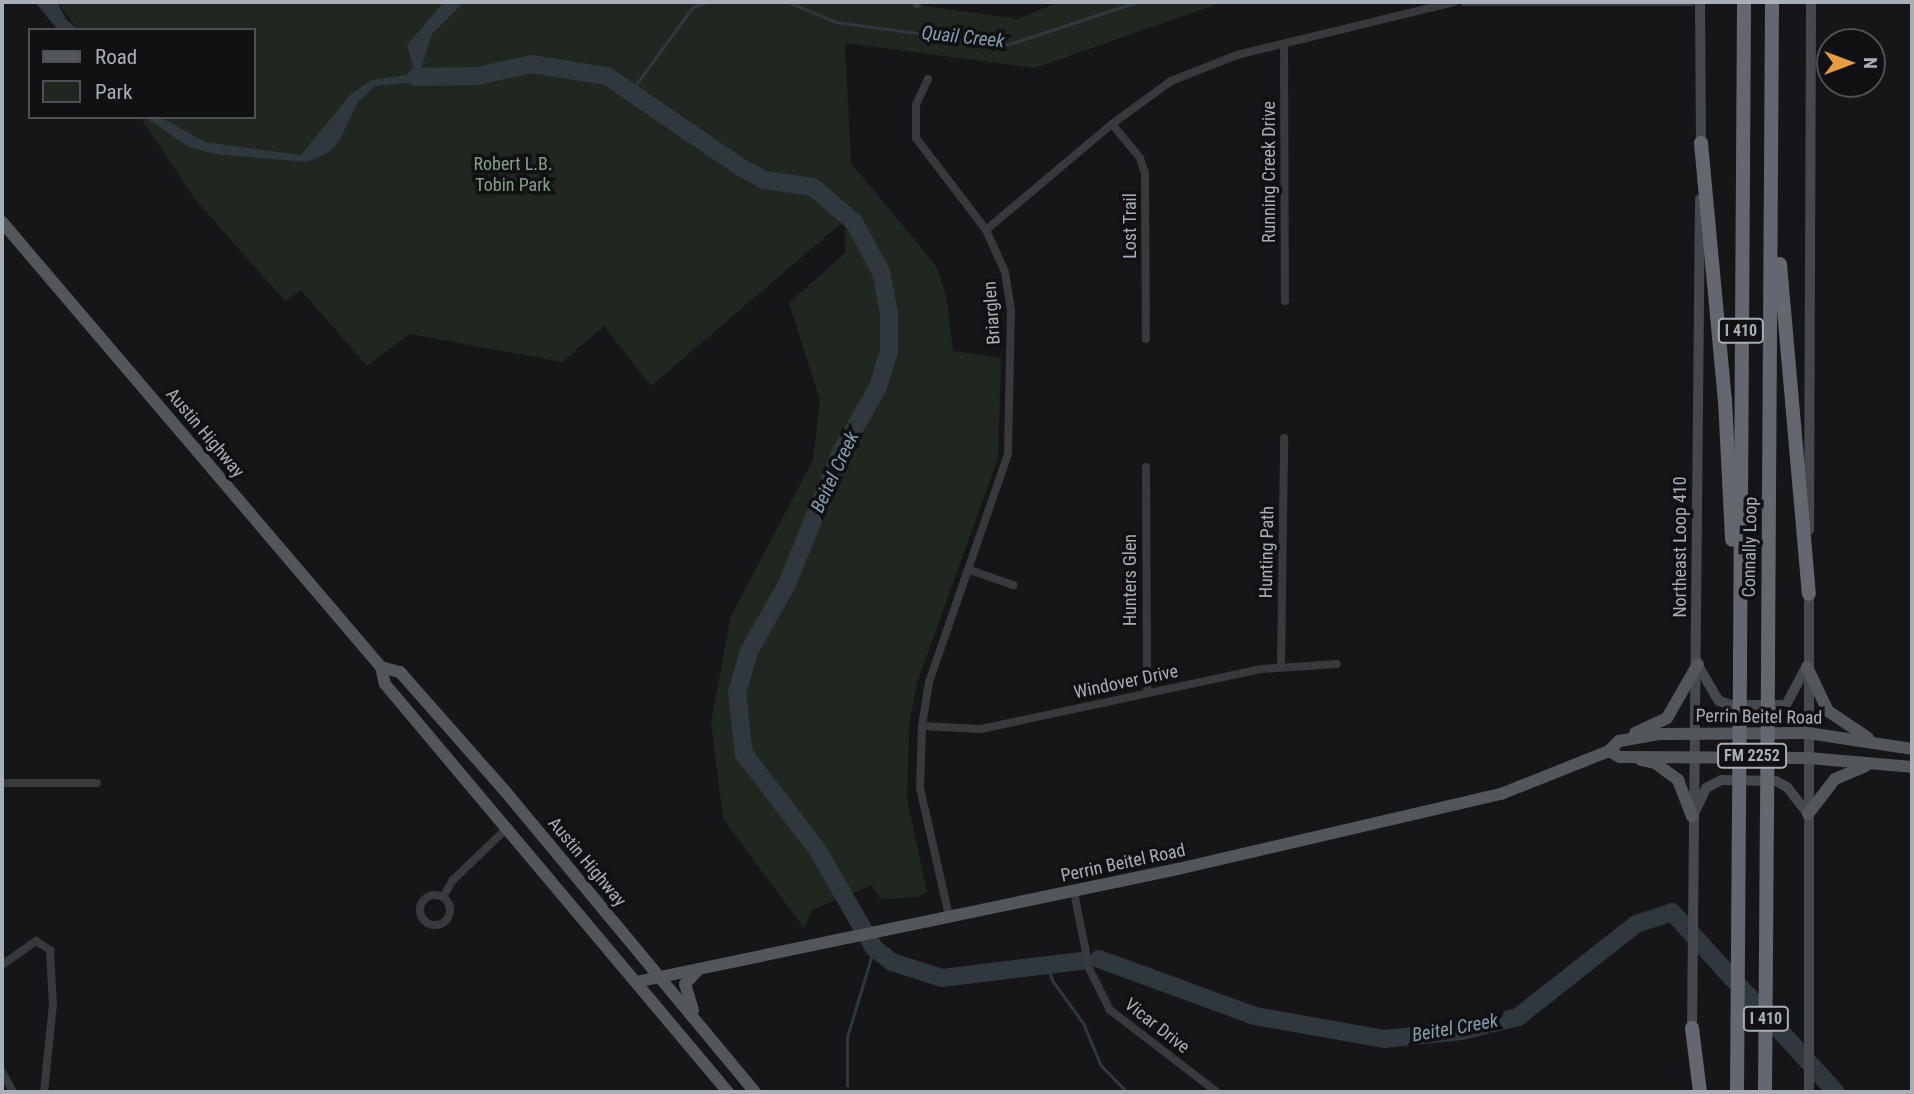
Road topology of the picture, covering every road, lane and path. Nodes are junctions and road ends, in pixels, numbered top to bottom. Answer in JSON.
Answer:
{"nodes":[{"id":1,"x":1454,"y":2,"type":"edge"},
{"id":2,"x":1464,"y":2,"type":"edge"},
{"id":3,"x":1691,"y":2,"type":"edge"},
{"id":4,"x":1700,"y":2,"type":"edge"},
{"id":5,"x":1744,"y":2,"type":"edge"},
{"id":6,"x":1773,"y":2,"type":"edge"},
{"id":7,"x":1811,"y":2,"type":"edge"},
{"id":8,"x":1284,"y":44,"type":"junction"},
{"id":9,"x":928,"y":79,"type":"dead end"},
{"id":10,"x":1112,"y":124,"type":"junction"},
{"id":11,"x":1701,"y":143,"type":"junction"},
{"id":12,"x":1774,"y":221,"type":"junction"},
{"id":13,"x":2,"y":222,"type":"edge"},
{"id":14,"x":986,"y":230,"type":"junction"},
{"id":15,"x":1285,"y":301,"type":"dead end"},
{"id":16,"x":1146,"y":338,"type":"dead end"},
{"id":17,"x":1284,"y":438,"type":"dead end"},
{"id":18,"x":1146,"y":467,"type":"dead end"},
{"id":19,"x":970,"y":570,"type":"junction"},
{"id":20,"x":1013,"y":585,"type":"dead end"},
{"id":21,"x":1809,"y":594,"type":"junction"},
{"id":22,"x":1740,"y":661,"type":"junction"},
{"id":23,"x":1336,"y":664,"type":"dead end"},
{"id":24,"x":1698,"y":664,"type":"junction"},
{"id":25,"x":1281,"y":666,"type":"junction"},
{"id":26,"x":381,"y":667,"type":"junction"},
{"id":27,"x":1807,"y":667,"type":"junction"},
{"id":28,"x":1146,"y":693,"type":"junction"},
{"id":29,"x":922,"y":726,"type":"junction"},
{"id":30,"x":1696,"y":733,"type":"junction"},
{"id":31,"x":1808,"y":733,"type":"junction"},
{"id":32,"x":1619,"y":741,"type":"junction"},
{"id":33,"x":1878,"y":743,"type":"junction"},
{"id":34,"x":1912,"y":749,"type":"edge"},
{"id":35,"x":1614,"y":754,"type":"junction"},
{"id":36,"x":1695,"y":755,"type":"junction"},
{"id":37,"x":1808,"y":758,"type":"junction"},
{"id":38,"x":1866,"y":765,"type":"junction"},
{"id":39,"x":1912,"y":767,"type":"edge"},
{"id":40,"x":2,"y":783,"type":"edge"},
{"id":41,"x":97,"y":783,"type":"dead end"},
{"id":42,"x":1808,"y":814,"type":"junction"},
{"id":43,"x":1692,"y":817,"type":"junction"},
{"id":44,"x":508,"y":827,"type":"junction"},
{"id":45,"x":1074,"y":892,"type":"junction"},
{"id":46,"x":443,"y":897,"type":"dead end"},
{"id":47,"x":949,"y":916,"type":"junction"},
{"id":48,"x":2,"y":965,"type":"edge"},
{"id":49,"x":702,"y":967,"type":"junction"},
{"id":50,"x":660,"y":976,"type":"junction"},
{"id":51,"x":636,"y":982,"type":"junction"},
{"id":52,"x":698,"y":1023,"type":"junction"},
{"id":53,"x":1692,"y":1028,"type":"junction"},
{"id":54,"x":2,"y":1072,"type":"edge"},
{"id":55,"x":1765,"y":1091,"type":"edge"},
{"id":56,"x":12,"y":1092,"type":"edge"},
{"id":57,"x":44,"y":1092,"type":"edge"},
{"id":58,"x":728,"y":1092,"type":"edge"},
{"id":59,"x":755,"y":1092,"type":"edge"},
{"id":60,"x":1217,"y":1092,"type":"edge"},
{"id":61,"x":1693,"y":1092,"type":"edge"},
{"id":62,"x":1700,"y":1092,"type":"edge"},
{"id":63,"x":1737,"y":1092,"type":"edge"},
{"id":64,"x":1809,"y":1092,"type":"edge"}],
"edges":[{"from":1,"to":8,"type":"street"},
{"from":2,"to":3,"type":"street"},
{"from":4,"to":11,"type":"main road","name":"Northeast Loop 410"},
{"from":5,"to":22,"type":"highway","name":"Connally Loop","number":"I 410"},
{"from":6,"to":12,"type":"highway","name":"Connally Loop","number":"I 410"},
{"from":7,"to":21,"type":"main road"},
{"from":8,"to":10,"type":"street"},
{"from":8,"to":15,"type":"street","name":"Running Creek Drive"},
{"from":9,"to":14,"type":"street","name":"Briarglen"},
{"from":10,"to":14,"type":"street"},
{"from":10,"to":16,"type":"street","name":"Lost Trail"},
{"from":11,"to":22,"type":"highway"},
{"from":11,"to":24,"type":"main road","name":"Northeast Loop 410"},
{"from":12,"to":21,"type":"highway"},
{"from":12,"to":55,"type":"highway","name":"Connally Loop","number":"I 410","bridge":true},
{"from":13,"to":26,"type":"main road","name":"Austin Highway"},
{"from":14,"to":19,"type":"street","name":"Briarglen"},
{"from":17,"to":25,"type":"street","name":"Hunting Path"},
{"from":18,"to":28,"type":"street","name":"Hunters Glen"},
{"from":19,"to":20,"type":"street"},
{"from":19,"to":29,"type":"street","name":"Briarglen"},
{"from":21,"to":27,"type":"main road"},
{"from":22,"to":63,"type":"highway","name":"Connally Loop","number":"I 410","bridge":true},
{"from":23,"to":25,"type":"street","name":"Windover Drive"},
{"from":24,"to":27,"type":"main road"},
{"from":24,"to":30,"type":"main road","name":"Northeast Loop 410"},
{"from":24,"to":32,"type":"main road"},
{"from":25,"to":28,"type":"street","name":"Windover Drive"},
{"from":26,"to":44,"type":"main road","name":"Austin Highway"},
{"from":26,"to":50,"type":"main road","name":"Austin Highway"},
{"from":27,"to":31,"type":"main road"},
{"from":27,"to":33,"type":"main road"},
{"from":28,"to":29,"type":"street","name":"Windover Drive"},
{"from":29,"to":47,"type":"street","name":"Briarglen"},
{"from":30,"to":31,"type":"main road","name":"Perrin Beitel Road","number":"FM 2252"},
{"from":30,"to":32,"type":"main road","name":"Perrin Beitel Road"},
{"from":30,"to":36,"type":"main road","name":"Northeast Loop 410"},
{"from":31,"to":33,"type":"main road","name":"Perrin Beitel Road","number":"FM 2252"},
{"from":31,"to":37,"type":"main road"},
{"from":32,"to":35,"type":"main road","name":"Perrin Beitel Road"},
{"from":33,"to":34,"type":"main road","name":"Perrin Beitel Road","number":"FM 2252"},
{"from":35,"to":36,"type":"main road","name":"Perrin Beitel Road"},
{"from":35,"to":43,"type":"main road"},
{"from":35,"to":45,"type":"main road","name":"Perrin Beitel Road"},
{"from":36,"to":37,"type":"main road","name":"Perrin Beitel Road","number":"FM 2252"},
{"from":36,"to":43,"type":"main road","name":"Northeast Loop 410"},
{"from":37,"to":38,"type":"main road","name":"Perrin Beitel Road","number":"FM 2252"},
{"from":37,"to":42,"type":"main road"},
{"from":38,"to":39,"type":"main road","name":"Perrin Beitel Road","number":"FM 2252"},
{"from":38,"to":42,"type":"main road"},
{"from":40,"to":41,"type":"street"},
{"from":42,"to":43,"type":"main road"},
{"from":42,"to":64,"type":"main road"},
{"from":43,"to":53,"type":"main road","name":"Northeast Loop 410"},
{"from":44,"to":46,"type":"street"},
{"from":44,"to":51,"type":"main road","name":"Austin Highway"},
{"from":45,"to":47,"type":"main road","name":"Perrin Beitel Road"},
{"from":45,"to":60,"type":"street","name":"Vicar Drive"},
{"from":47,"to":49,"type":"main road","name":"Perrin Beitel Road"},
{"from":48,"to":57,"type":"street"},
{"from":49,"to":50,"type":"main road","name":"Perrin Beitel Road"},
{"from":49,"to":52,"type":"main road"},
{"from":50,"to":51,"type":"main road","name":"Perrin Beitel Road"},
{"from":50,"to":52,"type":"main road","name":"Austin Highway"},
{"from":51,"to":58,"type":"main road","name":"Austin Highway"},
{"from":52,"to":59,"type":"main road","name":"Austin Highway"},
{"from":53,"to":61,"type":"main road","name":"Northeast Loop 410"},
{"from":53,"to":62,"type":"highway"},
{"from":54,"to":56,"type":"street"}]}
